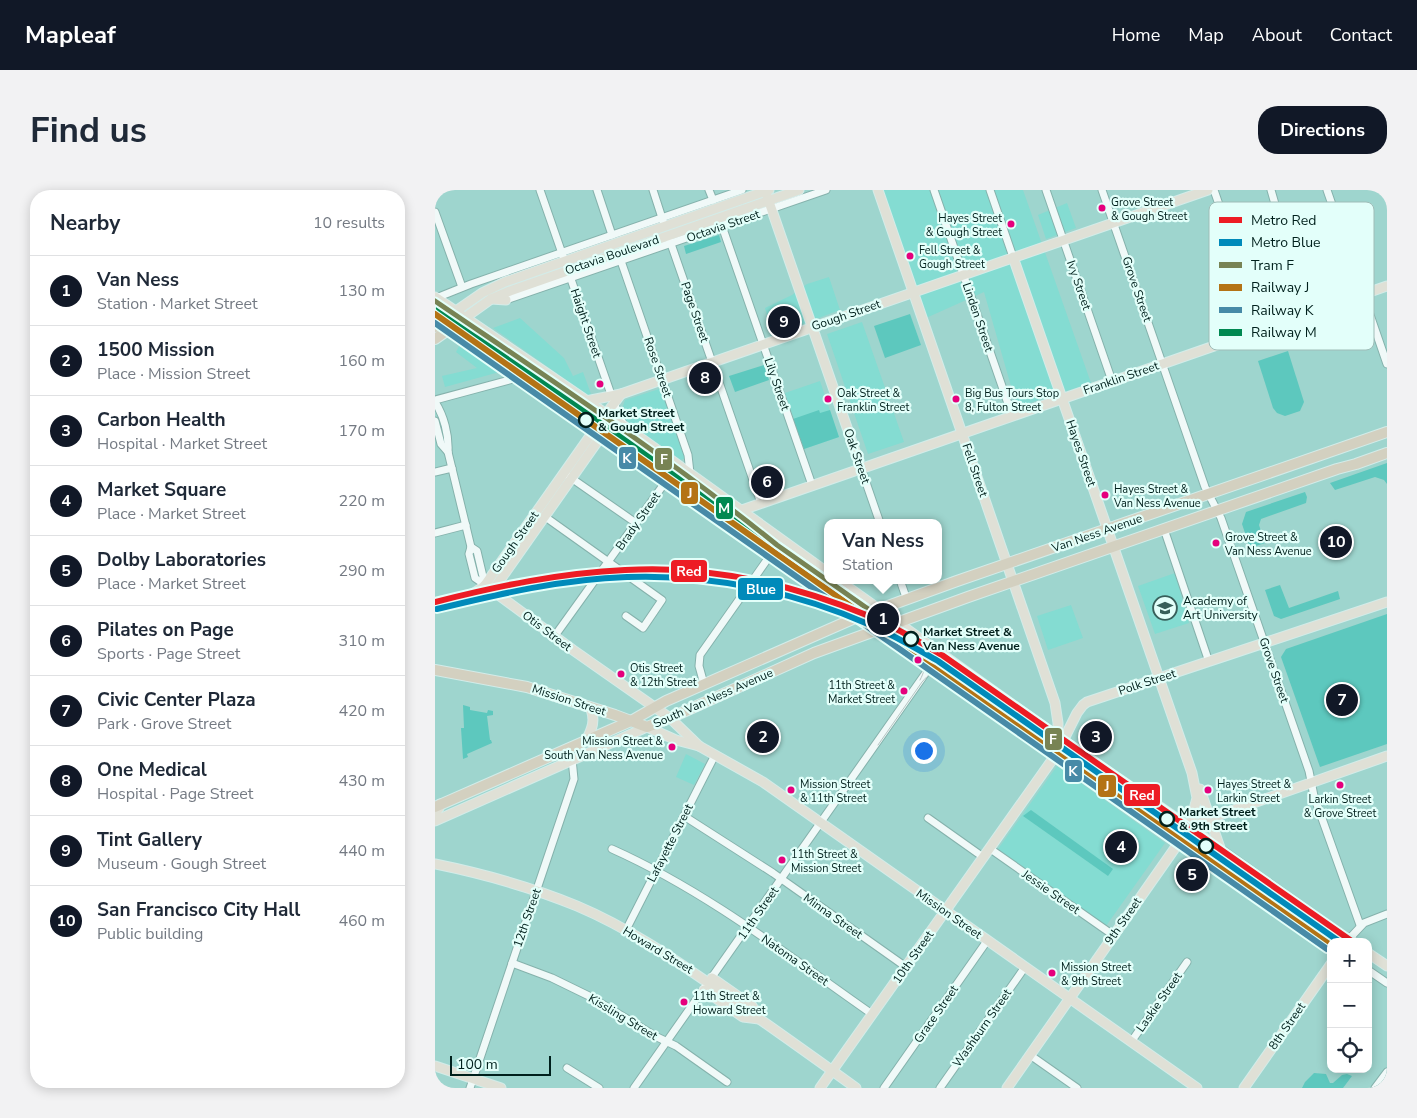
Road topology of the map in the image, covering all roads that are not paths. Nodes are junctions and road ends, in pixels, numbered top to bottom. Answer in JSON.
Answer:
{"nodes":[{"id":1,"x":540,"y":190,"type":"edge"},
{"id":2,"x":597,"y":190,"type":"edge"},
{"id":3,"x":653,"y":190,"type":"edge"},
{"id":4,"x":709,"y":190,"type":"edge"},
{"id":5,"x":742,"y":190,"type":"edge"},
{"id":6,"x":766,"y":190,"type":"edge"},
{"id":7,"x":799,"y":190,"type":"edge"},
{"id":8,"x":826,"y":190,"type":"edge"},
{"id":9,"x":878,"y":190,"type":"edge"},
{"id":10,"x":934,"y":190,"type":"edge"},
{"id":11,"x":990,"y":190,"type":"edge"},
{"id":12,"x":1046,"y":190,"type":"edge"},
{"id":13,"x":1102,"y":190,"type":"edge"},
{"id":14,"x":1208,"y":190,"type":"edge"},
{"id":15,"x":1214,"y":190,"type":"edge"},
{"id":16,"x":1327,"y":190,"type":"edge"},
{"id":17,"x":713,"y":200,"type":"junction"},
{"id":18,"x":1218,"y":202,"type":"edge"},
{"id":19,"x":1331,"y":202,"type":"edge"},
{"id":20,"x":770,"y":205,"type":"junction"},
{"id":21,"x":435,"y":212,"type":"edge"},
{"id":22,"x":664,"y":222,"type":"junction"},
{"id":23,"x":1113,"y":223,"type":"junction"},
{"id":24,"x":722,"y":226,"type":"junction"},
{"id":25,"x":612,"y":235,"type":"junction"},
{"id":26,"x":670,"y":239,"type":"junction"},
{"id":27,"x":1063,"y":240,"type":"junction"},
{"id":28,"x":563,"y":256,"type":"junction"},
{"id":29,"x":1013,"y":257,"type":"junction"},
{"id":30,"x":621,"y":261,"type":"junction"},
{"id":31,"x":569,"y":274,"type":"junction"},
{"id":32,"x":963,"y":275,"type":"junction"},
{"id":33,"x":1387,"y":286,"type":"edge"},
{"id":34,"x":462,"y":287,"type":"junction"},
{"id":35,"x":1374,"y":290,"type":"edge"},
{"id":36,"x":913,"y":292,"type":"junction"},
{"id":37,"x":435,"y":298,"type":"edge"},
{"id":38,"x":491,"y":299,"type":"junction"},
{"id":39,"x":506,"y":300,"type":"joint"},
{"id":40,"x":455,"y":312,"type":"junction"},
{"id":41,"x":464,"y":318,"type":"junction"},
{"id":42,"x":441,"y":322,"type":"edge"},
{"id":43,"x":1374,"y":326,"type":"edge"},
{"id":44,"x":813,"y":327,"type":"junction"},
{"id":45,"x":435,"y":339,"type":"edge"},
{"id":46,"x":763,"y":344,"type":"junction"},
{"id":47,"x":1209,"y":347,"type":"edge"},
{"id":48,"x":713,"y":362,"type":"junction"},
{"id":49,"x":1162,"y":363,"type":"junction"},
{"id":50,"x":1387,"y":364,"type":"edge"},
{"id":51,"x":543,"y":371,"type":"junction"},
{"id":52,"x":521,"y":377,"type":"junction"},
{"id":53,"x":662,"y":380,"type":"junction"},
{"id":54,"x":1112,"y":381,"type":"junction"},
{"id":55,"x":1061,"y":398,"type":"junction"},
{"id":56,"x":613,"y":400,"type":"junction"},
{"id":57,"x":435,"y":401,"type":"edge"},
{"id":58,"x":587,"y":401,"type":"junction"},
{"id":59,"x":605,"y":415,"type":"junction"},
{"id":60,"x":1012,"y":415,"type":"junction"},
{"id":61,"x":435,"y":421,"type":"edge"},
{"id":62,"x":624,"y":426,"type":"junction"},
{"id":63,"x":602,"y":431,"type":"junction"},
{"id":64,"x":1387,"y":432,"type":"edge"},
{"id":65,"x":962,"y":433,"type":"junction"},
{"id":66,"x":448,"y":452,"type":"junction"},
{"id":67,"x":1387,"y":454,"type":"edge"},
{"id":68,"x":680,"y":467,"type":"junction"},
{"id":69,"x":452,"y":468,"type":"junction"},
{"id":70,"x":861,"y":468,"type":"junction"},
{"id":71,"x":435,"y":472,"type":"edge"},
{"id":72,"x":689,"y":473,"type":"junction"},
{"id":73,"x":567,"y":475,"type":"junction"},
{"id":74,"x":669,"y":477,"type":"junction"},
{"id":75,"x":812,"y":485,"type":"junction"},
{"id":76,"x":1209,"y":494,"type":"junction"},
{"id":77,"x":761,"y":503,"type":"junction"},
{"id":78,"x":742,"y":510,"type":"junction"},
{"id":79,"x":1217,"y":510,"type":"junction"},
{"id":80,"x":544,"y":516,"type":"junction"},
{"id":81,"x":879,"y":519,"type":"edge"},
{"id":82,"x":636,"y":523,"type":"junction"},
{"id":83,"x":466,"y":525,"type":"junction"},
{"id":84,"x":1163,"y":529,"type":"junction"},
{"id":85,"x":1107,"y":530,"type":"junction"},
{"id":86,"x":435,"y":533,"type":"edge"},
{"id":87,"x":1113,"y":547,"type":"junction"},
{"id":88,"x":774,"y":550,"type":"junction"},
{"id":89,"x":609,"y":562,"type":"junction"},
{"id":90,"x":1007,"y":564,"type":"junction"},
{"id":91,"x":824,"y":570,"type":"edge"},
{"id":92,"x":1013,"y":581,"type":"junction"},
{"id":93,"x":844,"y":584,"type":"edge"},
{"id":94,"x":901,"y":584,"type":"edge"},
{"id":95,"x":489,"y":588,"type":"junction"},
{"id":96,"x":907,"y":600,"type":"junction"},
{"id":97,"x":1387,"y":602,"type":"edge"},
{"id":98,"x":435,"y":605,"type":"edge"},
{"id":99,"x":879,"y":610,"type":"junction"},
{"id":100,"x":864,"y":615,"type":"junction"},
{"id":101,"x":626,"y":616,"type":"dead end"},
{"id":102,"x":898,"y":623,"type":"junction"},
{"id":103,"x":883,"y":628,"type":"junction"},
{"id":104,"x":554,"y":637,"type":"junction"},
{"id":105,"x":1264,"y":643,"type":"junction"},
{"id":106,"x":1209,"y":662,"type":"junction"},
{"id":107,"x":932,"y":664,"type":"junction"},
{"id":108,"x":435,"y":670,"type":"edge"},
{"id":109,"x":1159,"y":679,"type":"junction"},
{"id":110,"x":704,"y":684,"type":"junction"},
{"id":111,"x":590,"y":707,"type":"junction"},
{"id":112,"x":655,"y":708,"type":"junction"},
{"id":113,"x":671,"y":718,"type":"junction"},
{"id":114,"x":631,"y":721,"type":"junction"},
{"id":115,"x":647,"y":727,"type":"junction"},
{"id":116,"x":1061,"y":739,"type":"junction"},
{"id":117,"x":586,"y":741,"type":"junction"},
{"id":118,"x":699,"y":746,"type":"junction"},
{"id":119,"x":569,"y":748,"type":"junction"},
{"id":120,"x":1057,"y":753,"type":"junction"},
{"id":121,"x":715,"y":755,"type":"junction"},
{"id":122,"x":1387,"y":756,"type":"edge"},
{"id":123,"x":572,"y":759,"type":"junction"},
{"id":124,"x":1192,"y":773,"type":"junction"},
{"id":125,"x":1311,"y":783,"type":"junction"},
{"id":126,"x":463,"y":794,"type":"junction"},
{"id":127,"x":437,"y":808,"type":"edge"},
{"id":128,"x":446,"y":816,"type":"junction"},
{"id":129,"x":684,"y":816,"type":"junction"},
{"id":130,"x":928,"y":818,"type":"dead end"},
{"id":131,"x":1211,"y":818,"type":"junction"},
{"id":132,"x":435,"y":821,"type":"edge"},
{"id":133,"x":821,"y":823,"type":"junction"},
{"id":134,"x":1189,"y":828,"type":"junction"},
{"id":135,"x":1181,"y":838,"type":"junction"},
{"id":136,"x":989,"y":848,"type":"junction"},
{"id":137,"x":1220,"y":848,"type":"junction"},
{"id":138,"x":612,"y":849,"type":"dead end"},
{"id":139,"x":983,"y":857,"type":"junction"},
{"id":140,"x":435,"y":864,"type":"edge"},
{"id":141,"x":656,"y":870,"type":"junction"},
{"id":142,"x":782,"y":879,"type":"junction"},
{"id":143,"x":537,"y":891,"type":"junction"},
{"id":144,"x":945,"y":911,"type":"junction"},
{"id":145,"x":1387,"y":914,"type":"edge"},
{"id":146,"x":1360,"y":925,"type":"junction"},
{"id":147,"x":748,"y":927,"type":"junction"},
{"id":148,"x":626,"y":930,"type":"junction"},
{"id":149,"x":1113,"y":935,"type":"junction"},
{"id":150,"x":1346,"y":938,"type":"edge"},
{"id":151,"x":1352,"y":938,"type":"edge"},
{"id":152,"x":987,"y":941,"type":"junction"},
{"id":153,"x":1327,"y":941,"type":"edge"},
{"id":154,"x":1372,"y":956,"type":"edge"},
{"id":155,"x":1187,"y":962,"type":"dead end"},
{"id":156,"x":512,"y":963,"type":"junction"},
{"id":157,"x":1387,"y":966,"type":"edge"},
{"id":158,"x":906,"y":967,"type":"junction"},
{"id":159,"x":1025,"y":967,"type":"junction"},
{"id":160,"x":1327,"y":970,"type":"edge"},
{"id":161,"x":1372,"y":973,"type":"edge"},
{"id":162,"x":709,"y":983,"type":"junction"},
{"id":163,"x":1387,"y":983,"type":"edge"},
{"id":164,"x":1069,"y":998,"type":"junction"},
{"id":165,"x":872,"y":1014,"type":"junction"},
{"id":166,"x":667,"y":1042,"type":"junction"},
{"id":167,"x":1131,"y":1042,"type":"junction"},
{"id":168,"x":1030,"y":1055,"type":"junction"},
{"id":169,"x":435,"y":1066,"type":"edge"},
{"id":170,"x":567,"y":1068,"type":"dead end"},
{"id":171,"x":833,"y":1071,"type":"junction"},
{"id":172,"x":1387,"y":1072,"type":"edge"},
{"id":173,"x":473,"y":1077,"type":"junction"},
{"id":174,"x":727,"y":1082,"type":"dead end"},
{"id":175,"x":470,"y":1088,"type":"edge"},
{"id":176,"x":501,"y":1088,"type":"edge"},
{"id":177,"x":599,"y":1088,"type":"edge"},
{"id":178,"x":634,"y":1088,"type":"edge"},
{"id":179,"x":820,"y":1088,"type":"edge"},
{"id":180,"x":856,"y":1088,"type":"edge"},
{"id":181,"x":884,"y":1088,"type":"edge"},
{"id":182,"x":940,"y":1088,"type":"edge"},
{"id":183,"x":1007,"y":1088,"type":"edge"},
{"id":184,"x":1077,"y":1088,"type":"edge"},
{"id":185,"x":1197,"y":1088,"type":"edge"},
{"id":186,"x":1244,"y":1088,"type":"edge"},
{"id":187,"x":1375,"y":1088,"type":"edge"}],
"edges":[{"from":1,"to":28,"type":"street","name":"Haight Street"},
{"from":2,"to":25,"type":"street"},
{"from":3,"to":22,"type":"street"},
{"from":4,"to":17,"type":"street"},
{"from":5,"to":17,"type":"street"},
{"from":6,"to":20,"type":"main road","name":"Oak Street"},
{"from":6,"to":22,"type":"main road","name":"Octavia Boulevard"},
{"from":7,"to":20,"type":"main road","name":"Octavia Boulevard"},
{"from":8,"to":20,"type":"street","name":"Octavia Street"},
{"from":9,"to":36,"type":"main road","name":"Fell Street"},
{"from":10,"to":32,"type":"street","name":"Linden Street"},
{"from":11,"to":29,"type":"street","name":"Hayes Street"},
{"from":12,"to":27,"type":"street","name":"Ivy Street"},
{"from":13,"to":23,"type":"street","name":"Grove Street"},
{"from":14,"to":23,"type":"main road","name":"Gough Street"},
{"from":15,"to":18,"type":"street"},
{"from":16,"to":19,"type":"street"},
{"from":17,"to":22,"type":"street"},
{"from":20,"to":24,"type":"street","name":"Octavia Street"},
{"from":20,"to":26,"type":"main road","name":"Octavia Boulevard"},
{"from":20,"to":44,"type":"main road","name":"Oak Street"},
{"from":21,"to":34,"type":"street"},
{"from":22,"to":25,"type":"street"},
{"from":22,"to":28,"type":"main road","name":"Octavia Boulevard"},
{"from":23,"to":27,"type":"main road","name":"Gough Street"},
{"from":23,"to":49,"type":"street","name":"Grove Street"},
{"from":24,"to":26,"type":"street","name":"Octavia Street"},
{"from":24,"to":46,"type":"street","name":"Lily Street"},
{"from":25,"to":28,"type":"street"},
{"from":26,"to":30,"type":"street","name":"Octavia Street"},
{"from":26,"to":31,"type":"main road","name":"Octavia Boulevard"},
{"from":26,"to":48,"type":"street","name":"Page Street"},
{"from":27,"to":29,"type":"main road","name":"Gough Street"},
{"from":27,"to":54,"type":"street","name":"Ivy Street"},
{"from":28,"to":31,"type":"street","name":"Haight Street"},
{"from":28,"to":34,"type":"street"},
{"from":28,"to":40,"type":"main road","name":"Octavia Boulevard"},
{"from":29,"to":32,"type":"main road","name":"Gough Street"},
{"from":29,"to":55,"type":"main road","name":"Hayes Street"},
{"from":30,"to":31,"type":"street","name":"Octavia Street"},
{"from":30,"to":53,"type":"street","name":"Rose Street"},
{"from":31,"to":38,"type":"main road","name":"Octavia Boulevard"},
{"from":31,"to":39,"type":"street","name":"Octavia Street"},
{"from":31,"to":56,"type":"street","name":"Haight Street"},
{"from":32,"to":36,"type":"main road","name":"Gough Street"},
{"from":32,"to":60,"type":"street","name":"Linden Street"},
{"from":33,"to":35,"type":"main road","name":"Franklin Street"},
{"from":34,"to":37,"type":"street"},
{"from":36,"to":44,"type":"main road","name":"Gough Street"},
{"from":36,"to":65,"type":"main road","name":"Fell Street"},
{"from":37,"to":40,"type":"main road"},
{"from":38,"to":39,"type":"main road"},
{"from":38,"to":41,"type":"main road","name":"Octavia Boulevard"},
{"from":40,"to":41,"type":"main road"},
{"from":40,"to":42,"type":"main road","name":"Octavia Boulevard"},
{"from":41,"to":42,"type":"main road","name":"Octavia Boulevard"},
{"from":41,"to":51,"type":"main road"},
{"from":42,"to":45,"type":"highway","name":"Octavia Boulevard"},
{"from":42,"to":52,"type":"main road"},
{"from":43,"to":50,"type":"street"},
{"from":44,"to":46,"type":"main road","name":"Gough Street"},
{"from":44,"to":70,"type":"main road","name":"Oak Street"},
{"from":46,"to":48,"type":"main road","name":"Gough Street"},
{"from":46,"to":75,"type":"street","name":"Lily Street"},
{"from":47,"to":49,"type":"main road","name":"Franklin Street"},
{"from":48,"to":53,"type":"main road","name":"Gough Street"},
{"from":48,"to":77,"type":"street","name":"Page Street"},
{"from":49,"to":54,"type":"main road","name":"Franklin Street"},
{"from":49,"to":76,"type":"street","name":"Grove Street"},
{"from":51,"to":52,"type":"street"},
{"from":51,"to":58,"type":"main road"},
{"from":52,"to":57,"type":"street"},
{"from":52,"to":63,"type":"main road"},
{"from":53,"to":56,"type":"main road","name":"Gough Street"},
{"from":53,"to":72,"type":"street","name":"Rose Street"},
{"from":54,"to":55,"type":"main road","name":"Franklin Street"},
{"from":55,"to":60,"type":"main road","name":"Franklin Street"},
{"from":55,"to":85,"type":"main road","name":"Hayes Street"},
{"from":56,"to":58,"type":"main road"},
{"from":56,"to":59,"type":"main road","name":"Gough Street"},
{"from":56,"to":62,"type":"street","name":"Haight Street"},
{"from":57,"to":66,"type":"street"},
{"from":58,"to":59,"type":"main road"},
{"from":59,"to":62,"type":"main road"},
{"from":59,"to":63,"type":"main road","name":"Gough Street"},
{"from":59,"to":68,"type":"main road"},
{"from":60,"to":65,"type":"main road","name":"Franklin Street"},
{"from":61,"to":66,"type":"street"},
{"from":62,"to":68,"type":"main road"},
{"from":63,"to":73,"type":"main road","name":"Gough Street"},
{"from":63,"to":74,"type":"main road"},
{"from":63,"to":78,"type":"main road"},
{"from":64,"to":76,"type":"highway","name":"Van Ness Avenue"},
{"from":65,"to":70,"type":"main road","name":"Franklin Street"},
{"from":65,"to":90,"type":"main road","name":"Fell Street"},
{"from":66,"to":69,"type":"street"},
{"from":67,"to":79,"type":"highway","name":"Van Ness Avenue"},
{"from":68,"to":72,"type":"main road"},
{"from":69,"to":71,"type":"street"},
{"from":69,"to":83,"type":"street"},
{"from":70,"to":75,"type":"main road","name":"Franklin Street"},
{"from":70,"to":81,"type":"street","name":"Oak Street"},
{"from":72,"to":78,"type":"main road"},
{"from":73,"to":80,"type":"main road","name":"Gough Street"},
{"from":73,"to":82,"type":"street"},
{"from":73,"to":95,"type":"main road","name":"Gough Street"},
{"from":74,"to":82,"type":"street","name":"Brady Street"},
{"from":74,"to":88,"type":"main road"},
{"from":75,"to":77,"type":"main road","name":"Franklin Street"},
{"from":76,"to":79,"type":"street","name":"Grove Street"},
{"from":76,"to":85,"type":"highway","name":"Van Ness Avenue"},
{"from":77,"to":78,"type":"main road","name":"Franklin Street"},
{"from":78,"to":91,"type":"main road"},
{"from":79,"to":84,"type":"highway","name":"Van Ness Avenue"},
{"from":79,"to":105,"type":"street","name":"Grove Street"},
{"from":80,"to":89,"type":"street"},
{"from":80,"to":95,"type":"main road","name":"Gough Street"},
{"from":82,"to":89,"type":"street","name":"Brady Street"},
{"from":83,"to":86,"type":"street"},
{"from":83,"to":95,"type":"street"},
{"from":84,"to":87,"type":"highway","name":"Van Ness Avenue"},
{"from":84,"to":106,"type":"street"},
{"from":85,"to":87,"type":"main road","name":"Hayes Street"},
{"from":85,"to":90,"type":"highway","name":"Van Ness Avenue"},
{"from":87,"to":92,"type":"highway","name":"Van Ness Avenue"},
{"from":87,"to":109,"type":"main road","name":"Hayes Street"},
{"from":88,"to":100,"type":"main road"},
{"from":88,"to":110,"type":"street"},
{"from":89,"to":101,"type":"street"},
{"from":89,"to":104,"type":"street","name":"Brady Street"},
{"from":90,"to":92,"type":"main road","name":"Fell Street"},
{"from":90,"to":96,"type":"highway","name":"Van Ness Avenue"},
{"from":92,"to":102,"type":"highway","name":"Van Ness Avenue"},
{"from":92,"to":116,"type":"main road","name":"Fell Street"},
{"from":93,"to":99,"type":"main road"},
{"from":94,"to":96,"type":"street"},
{"from":95,"to":98,"type":"main road"},
{"from":95,"to":104,"type":"main road","name":"Otis Street"},
{"from":96,"to":99,"type":"highway","name":"Van Ness Avenue"},
{"from":97,"to":105,"type":"main road","name":"Polk Street"},
{"from":99,"to":100,"type":"highway","name":"Van Ness Avenue"},
{"from":99,"to":102,"type":"main road"},
{"from":100,"to":103,"type":"main road"},
{"from":100,"to":110,"type":"highway","name":"South Van Ness Avenue"},
{"from":102,"to":103,"type":"highway","name":"Van Ness Avenue"},
{"from":102,"to":116,"type":"main road"},
{"from":103,"to":107,"type":"main road"},
{"from":103,"to":113,"type":"highway","name":"South Van Ness Avenue"},
{"from":104,"to":112,"type":"main road","name":"Otis Street"},
{"from":105,"to":106,"type":"main road","name":"Polk Street"},
{"from":105,"to":125,"type":"street","name":"Grove Street"},
{"from":106,"to":109,"type":"main road","name":"Polk Street"},
{"from":107,"to":120,"type":"main road"},
{"from":107,"to":133,"type":"street","name":"11th Street"},
{"from":108,"to":111,"type":"highway","name":"Mission Street"},
{"from":109,"to":116,"type":"main road","name":"Polk Street"},
{"from":109,"to":124,"type":"main road","name":"Hayes Street"},
{"from":110,"to":112,"type":"highway","name":"South Van Ness Avenue"},
{"from":111,"to":114,"type":"highway","name":"Mission Street"},
{"from":111,"to":117,"type":"main road"},
{"from":112,"to":113,"type":"main road","name":"Mission Street"},
{"from":112,"to":114,"type":"highway","name":"South Van Ness Avenue"},
{"from":113,"to":115,"type":"highway","name":"South Van Ness Avenue"},
{"from":113,"to":118,"type":"main road","name":"Mission Street"},
{"from":114,"to":115,"type":"highway","name":"Mission Street"},
{"from":114,"to":117,"type":"highway","name":"South Van Ness Avenue"},
{"from":115,"to":118,"type":"main road","name":"Mission Street"},
{"from":115,"to":123,"type":"main road","name":"South Van Ness Avenue"},
{"from":116,"to":120,"type":"main road","name":"Polk Street"},
{"from":116,"to":134,"type":"main road"},
{"from":117,"to":119,"type":"highway","name":"South Van Ness Avenue"},
{"from":118,"to":121,"type":"main road","name":"Mission Street"},
{"from":119,"to":123,"type":"street","name":"12th Street"},
{"from":119,"to":126,"type":"highway","name":"South Van Ness Avenue"},
{"from":120,"to":135,"type":"main road"},
{"from":120,"to":136,"type":"main road","name":"10th Street"},
{"from":121,"to":129,"type":"street","name":"Lafayette Street"},
{"from":121,"to":133,"type":"main road","name":"Mission Street"},
{"from":122,"to":125,"type":"main road"},
{"from":123,"to":128,"type":"main road","name":"South Van Ness Avenue"},
{"from":123,"to":143,"type":"street","name":"12th Street"},
{"from":124,"to":131,"type":"main road"},
{"from":124,"to":134,"type":"main road"},
{"from":125,"to":131,"type":"main road"},
{"from":125,"to":146,"type":"street","name":"Grove Street"},
{"from":126,"to":127,"type":"highway","name":"South Van Ness Avenue"},
{"from":126,"to":128,"type":"main road"},
{"from":128,"to":132,"type":"main road","name":"South Van Ness Avenue"},
{"from":129,"to":141,"type":"street","name":"Lafayette Street"},
{"from":129,"to":142,"type":"street","name":"Minna Street"},
{"from":130,"to":139,"type":"street"},
{"from":131,"to":134,"type":"main road"},
{"from":131,"to":137,"type":"main road"},
{"from":133,"to":142,"type":"street","name":"11th Street"},
{"from":133,"to":144,"type":"main road","name":"Mission Street"},
{"from":134,"to":135,"type":"main road","name":"9th Street"},
{"from":134,"to":137,"type":"main road"},
{"from":135,"to":149,"type":"main road","name":"9th Street"},
{"from":135,"to":153,"type":"main road"},
{"from":136,"to":139,"type":"main road","name":"10th Street"},
{"from":136,"to":149,"type":"street","name":"Jessie Street"},
{"from":137,"to":150,"type":"street"},
{"from":138,"to":141,"type":"street","name":"Natoma Street"},
{"from":139,"to":144,"type":"main road","name":"10th Street"},
{"from":140,"to":143,"type":"main road","name":"Howard Street"},
{"from":141,"to":147,"type":"street","name":"Natoma Street"},
{"from":141,"to":148,"type":"street","name":"Lafayette Street"},
{"from":142,"to":147,"type":"street","name":"11th Street"},
{"from":142,"to":158,"type":"street","name":"Minna Street"},
{"from":143,"to":148,"type":"main road","name":"Howard Street"},
{"from":143,"to":156,"type":"street","name":"12th Street"},
{"from":144,"to":152,"type":"main road","name":"Mission Street"},
{"from":144,"to":158,"type":"main road","name":"10th Street"},
{"from":145,"to":146,"type":"street"},
{"from":146,"to":151,"type":"street"},
{"from":147,"to":162,"type":"street","name":"11th Street"},
{"from":147,"to":165,"type":"street","name":"Natoma Street"},
{"from":148,"to":162,"type":"main road","name":"Howard Street"},
{"from":149,"to":164,"type":"main road","name":"9th Street"},
{"from":152,"to":159,"type":"main road","name":"Mission Street"},
{"from":152,"to":181,"type":"street","name":"Grace Street"},
{"from":154,"to":157,"type":"main road"},
{"from":155,"to":167,"type":"street","name":"Laskie Street"},
{"from":156,"to":166,"type":"street","name":"Kissling Street"},
{"from":156,"to":173,"type":"street","name":"12th Street"},
{"from":158,"to":165,"type":"main road","name":"10th Street"},
{"from":159,"to":164,"type":"main road","name":"Mission Street"},
{"from":159,"to":182,"type":"street","name":"Washburn Street"},
{"from":160,"to":186,"type":"main road","name":"8th Street"},
{"from":161,"to":163,"type":"street"},
{"from":162,"to":166,"type":"street","name":"11th Street"},
{"from":162,"to":171,"type":"main road","name":"Howard Street"},
{"from":164,"to":167,"type":"main road","name":"Mission Street"},
{"from":164,"to":168,"type":"main road","name":"9th Street"},
{"from":165,"to":171,"type":"main road","name":"10th Street"},
{"from":166,"to":174,"type":"street","name":"Kissling Street"},
{"from":166,"to":178,"type":"street","name":"11th Street"},
{"from":167,"to":185,"type":"main road","name":"Mission Street"},
{"from":168,"to":183,"type":"main road","name":"9th Street"},
{"from":168,"to":184,"type":"street"},
{"from":169,"to":173,"type":"main road"},
{"from":170,"to":177,"type":"street"},
{"from":171,"to":179,"type":"main road","name":"10th Street"},
{"from":171,"to":180,"type":"main road","name":"Howard Street"},
{"from":172,"to":187,"type":"street"},
{"from":173,"to":175,"type":"street","name":"12th Street"},
{"from":173,"to":176,"type":"main road"}]}
